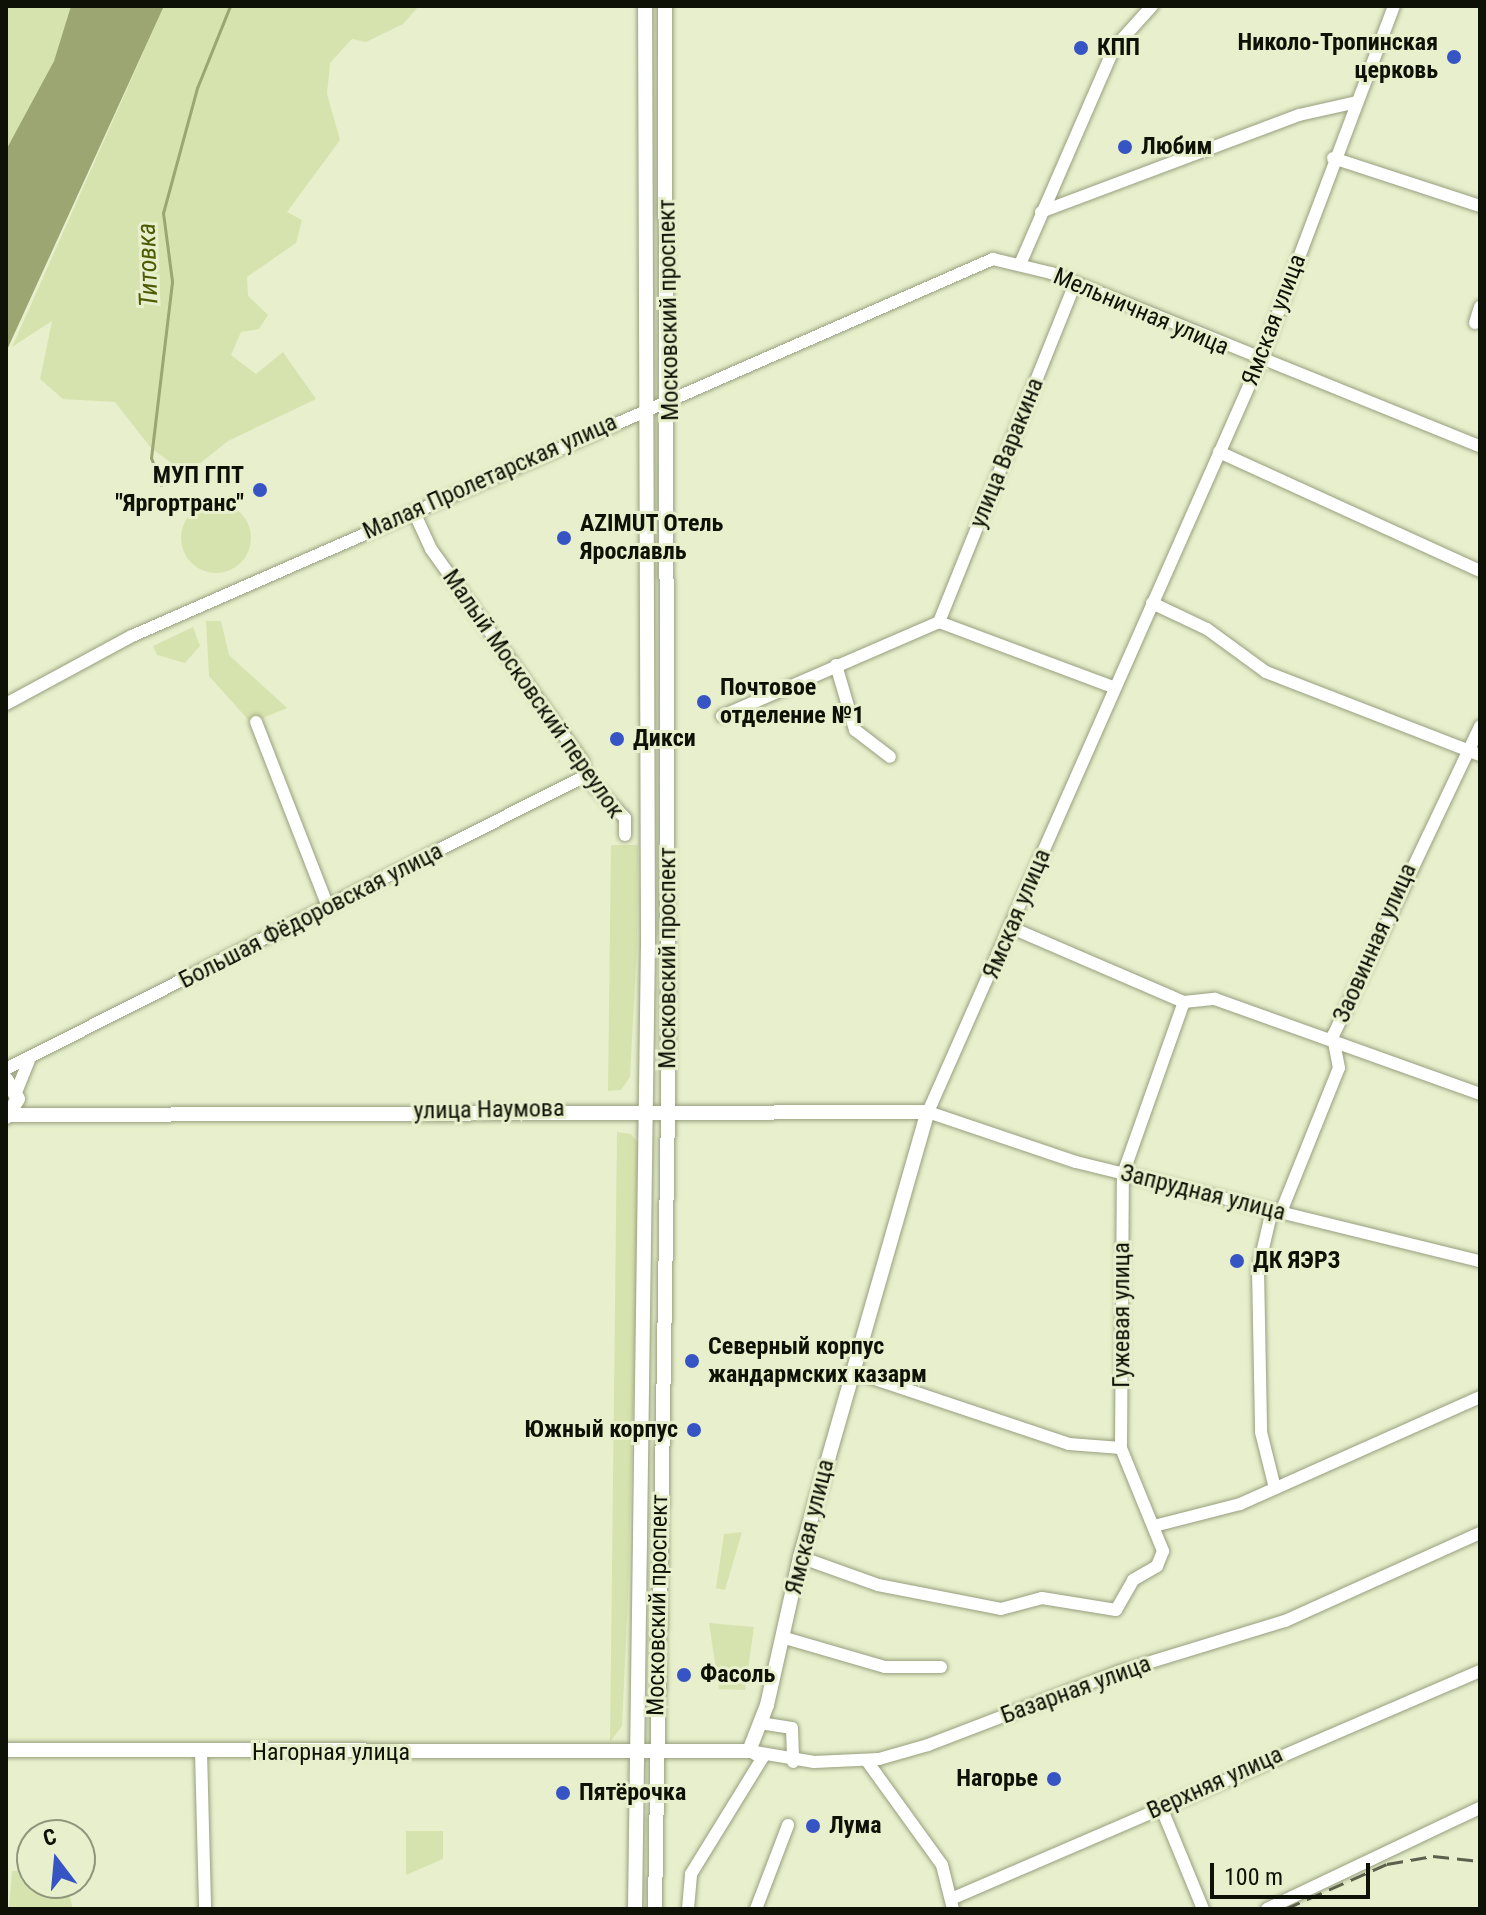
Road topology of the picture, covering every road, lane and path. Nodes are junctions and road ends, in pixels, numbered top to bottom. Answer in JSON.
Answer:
{"nodes":[{"id":1,"x":645,"y":6,"type":"edge"},
{"id":2,"x":665,"y":6,"type":"edge"},
{"id":3,"x":1152,"y":6,"type":"edge"},
{"id":4,"x":1394,"y":6,"type":"edge"},
{"id":5,"x":1357,"y":102,"type":"junction"},
{"id":6,"x":1333,"y":158,"type":"junction"},
{"id":7,"x":1480,"y":206,"type":"edge"},
{"id":8,"x":1041,"y":212,"type":"junction"},
{"id":9,"x":979,"y":262,"type":"joint"},
{"id":10,"x":1021,"y":262,"type":"junction"},
{"id":11,"x":1075,"y":283,"type":"junction"},
{"id":12,"x":1480,"y":307,"type":"edge"},
{"id":13,"x":1475,"y":323,"type":"dead end"},
{"id":14,"x":1260,"y":361,"type":"junction"},
{"id":15,"x":670,"y":396,"type":"junction"},
{"id":16,"x":649,"y":405,"type":"junction"},
{"id":17,"x":1480,"y":446,"type":"edge"},
{"id":18,"x":1219,"y":452,"type":"junction"},
{"id":19,"x":414,"y":512,"type":"junction"},
{"id":20,"x":1480,"y":571,"type":"edge"},
{"id":21,"x":1152,"y":603,"type":"junction"},
{"id":22,"x":939,"y":622,"type":"junction"},
{"id":23,"x":836,"y":665,"type":"junction"},
{"id":24,"x":1113,"y":687,"type":"junction"},
{"id":25,"x":6,"y":704,"type":"edge"},
{"id":26,"x":722,"y":716,"type":"dead end"},
{"id":27,"x":256,"y":722,"type":"dead end"},
{"id":28,"x":1480,"y":726,"type":"edge"},
{"id":29,"x":1474,"y":752,"type":"edge"},
{"id":30,"x":890,"y":757,"type":"dead end"},
{"id":31,"x":585,"y":776,"type":"junction"},
{"id":32,"x":625,"y":835,"type":"dead end"},
{"id":33,"x":328,"y":907,"type":"junction"},
{"id":34,"x":1012,"y":928,"type":"junction"},
{"id":35,"x":1184,"y":1002,"type":"junction"},
{"id":36,"x":1333,"y":1047,"type":"junction"},
{"id":37,"x":35,"y":1055,"type":"junction"},
{"id":38,"x":6,"y":1069,"type":"edge"},
{"id":39,"x":13,"y":1088,"type":"edge"},
{"id":40,"x":1480,"y":1094,"type":"edge"},
{"id":41,"x":646,"y":1109,"type":"junction"},
{"id":42,"x":668,"y":1109,"type":"junction"},
{"id":43,"x":49,"y":1110,"type":"junction"},
{"id":44,"x":928,"y":1112,"type":"junction"},
{"id":45,"x":7,"y":1117,"type":"edge"},
{"id":46,"x":1123,"y":1174,"type":"junction"},
{"id":47,"x":1277,"y":1211,"type":"junction"},
{"id":48,"x":1480,"y":1261,"type":"edge"},
{"id":49,"x":851,"y":1371,"type":"junction"},
{"id":50,"x":1480,"y":1397,"type":"edge"},
{"id":51,"x":1121,"y":1448,"type":"junction"},
{"id":52,"x":1275,"y":1488,"type":"junction"},
{"id":53,"x":1154,"y":1526,"type":"junction"},
{"id":54,"x":1480,"y":1533,"type":"edge"},
{"id":55,"x":800,"y":1557,"type":"junction"},
{"id":56,"x":785,"y":1638,"type":"junction"},
{"id":57,"x":941,"y":1667,"type":"dead end"},
{"id":58,"x":1480,"y":1671,"type":"edge"},
{"id":59,"x":760,"y":1723,"type":"junction"},
{"id":60,"x":6,"y":1750,"type":"edge"},
{"id":61,"x":749,"y":1751,"type":"junction"},
{"id":62,"x":201,"y":1752,"type":"junction"},
{"id":63,"x":637,"y":1755,"type":"junction"},
{"id":64,"x":655,"y":1755,"type":"junction"},
{"id":65,"x":867,"y":1761,"type":"junction"},
{"id":66,"x":793,"y":1762,"type":"junction"},
{"id":67,"x":1161,"y":1807,"type":"junction"},
{"id":68,"x":1480,"y":1808,"type":"edge"},
{"id":69,"x":788,"y":1825,"type":"dead end"},
{"id":70,"x":952,"y":1904,"type":"edge"},
{"id":71,"x":205,"y":1909,"type":"edge"},
{"id":72,"x":635,"y":1909,"type":"edge"},
{"id":73,"x":655,"y":1909,"type":"edge"},
{"id":74,"x":688,"y":1909,"type":"edge"},
{"id":75,"x":756,"y":1909,"type":"edge"},
{"id":76,"x":1203,"y":1909,"type":"edge"},
{"id":77,"x":1267,"y":1909,"type":"edge"}],
"edges":[{"from":1,"to":16,"type":"main road","name":"Московский проспект"},
{"from":2,"to":15,"type":"main road","name":"Московский проспект"},
{"from":3,"to":8,"type":"street"},
{"from":4,"to":5,"type":"street","name":"Ямская улица"},
{"from":5,"to":6,"type":"street","name":"Ямская улица"},
{"from":5,"to":8,"type":"street"},
{"from":6,"to":7,"type":"street"},
{"from":6,"to":14,"type":"street","name":"Ямская улица"},
{"from":8,"to":10,"type":"street"},
{"from":9,"to":10,"type":"street","name":"Мельничная улица"},
{"from":9,"to":15,"type":"street","name":"Малая Пролетарская улица"},
{"from":10,"to":11,"type":"street","name":"Мельничная улица"},
{"from":11,"to":14,"type":"street","name":"Мельничная улица"},
{"from":11,"to":22,"type":"street","name":"улица Варакина"},
{"from":12,"to":13,"type":"street"},
{"from":14,"to":17,"type":"street","name":"Мельничная улица"},
{"from":14,"to":18,"type":"street","name":"Ямская улица"},
{"from":15,"to":16,"type":"street","name":"Малая Пролетарская улица"},
{"from":15,"to":42,"type":"main road","name":"Московский проспект"},
{"from":16,"to":19,"type":"street","name":"Малая Пролетарская улица"},
{"from":16,"to":41,"type":"main road","name":"Московский проспект"},
{"from":18,"to":20,"type":"street"},
{"from":18,"to":21,"type":"street","name":"Ямская улица"},
{"from":19,"to":25,"type":"street","name":"Малая Пролетарская улица"},
{"from":19,"to":31,"type":"street","name":"Малый Московский переулок"},
{"from":21,"to":24,"type":"street","name":"Ямская улица"},
{"from":21,"to":29,"type":"street"},
{"from":22,"to":23,"type":"street"},
{"from":22,"to":24,"type":"street"},
{"from":23,"to":26,"type":"street"},
{"from":23,"to":30,"type":"street"},
{"from":24,"to":34,"type":"street","name":"Ямская улица"},
{"from":27,"to":33,"type":"street"},
{"from":28,"to":29,"type":"street","name":"Заовинная улица"},
{"from":29,"to":36,"type":"street","name":"Заовинная улица"},
{"from":31,"to":32,"type":"street","name":"Малый Московский переулок"},
{"from":31,"to":33,"type":"street","name":"Большая Фёдоровская улица"},
{"from":33,"to":37,"type":"street","name":"Большая Фёдоровская улица"},
{"from":34,"to":35,"type":"street"},
{"from":34,"to":44,"type":"street","name":"Ямская улица"},
{"from":35,"to":36,"type":"street"},
{"from":35,"to":46,"type":"street","name":"Гужевая улица"},
{"from":36,"to":40,"type":"street"},
{"from":36,"to":47,"type":"street","name":"Заовинная улица"},
{"from":37,"to":38,"type":"street","name":"Большая Фёдоровская улица"},
{"from":37,"to":39,"type":"street"},
{"from":39,"to":43,"type":"main road","name":"улица Наумова"},
{"from":39,"to":45,"type":"main road"},
{"from":41,"to":42,"type":"main road","name":"улица Наумова"},
{"from":41,"to":43,"type":"main road","name":"улица Наумова"},
{"from":41,"to":63,"type":"main road","name":"Московский проспект"},
{"from":42,"to":44,"type":"main road","name":"улица Наумова"},
{"from":42,"to":64,"type":"main road","name":"Московский проспект"},
{"from":43,"to":45,"type":"main road","name":"улица Наумова"},
{"from":44,"to":46,"type":"street","name":"Запрудная улица"},
{"from":44,"to":49,"type":"main road","name":"Ямская улица"},
{"from":46,"to":47,"type":"street","name":"Запрудная улица"},
{"from":46,"to":51,"type":"street","name":"Гужевая улица"},
{"from":47,"to":48,"type":"street","name":"Запрудная улица"},
{"from":47,"to":52,"type":"street","name":"Заовинная улица"},
{"from":49,"to":51,"type":"street"},
{"from":49,"to":55,"type":"main road","name":"Ямская улица"},
{"from":50,"to":52,"type":"street"},
{"from":51,"to":53,"type":"street","name":"Гужевая улица"},
{"from":52,"to":53,"type":"street"},
{"from":53,"to":55,"type":"street","name":"Гужевая улица"},
{"from":54,"to":65,"type":"street","name":"Базарная улица"},
{"from":55,"to":56,"type":"main road","name":"Ямская улица"},
{"from":56,"to":57,"type":"street"},
{"from":56,"to":59,"type":"main road","name":"Ямская улица"},
{"from":58,"to":67,"type":"street","name":"Верхняя улица"},
{"from":59,"to":61,"type":"main road","name":"Ямская улица"},
{"from":59,"to":66,"type":"street"},
{"from":60,"to":62,"type":"main road","name":"Нагорная улица"},
{"from":61,"to":64,"type":"main road","name":"Базарная улица"},
{"from":61,"to":66,"type":"street","name":"Базарная улица"},
{"from":61,"to":74,"type":"street"},
{"from":62,"to":63,"type":"main road","name":"Нагорная улица"},
{"from":62,"to":71,"type":"street"},
{"from":63,"to":64,"type":"main road","name":"Нагорная улица"},
{"from":63,"to":72,"type":"main road","name":"Московский проспект"},
{"from":64,"to":73,"type":"main road","name":"Московский проспект"},
{"from":65,"to":66,"type":"street","name":"Базарная улица"},
{"from":65,"to":70,"type":"street"},
{"from":67,"to":70,"type":"street","name":"Верхняя улица"},
{"from":67,"to":76,"type":"street"},
{"from":68,"to":77,"type":"street"},
{"from":69,"to":75,"type":"street"}]}
